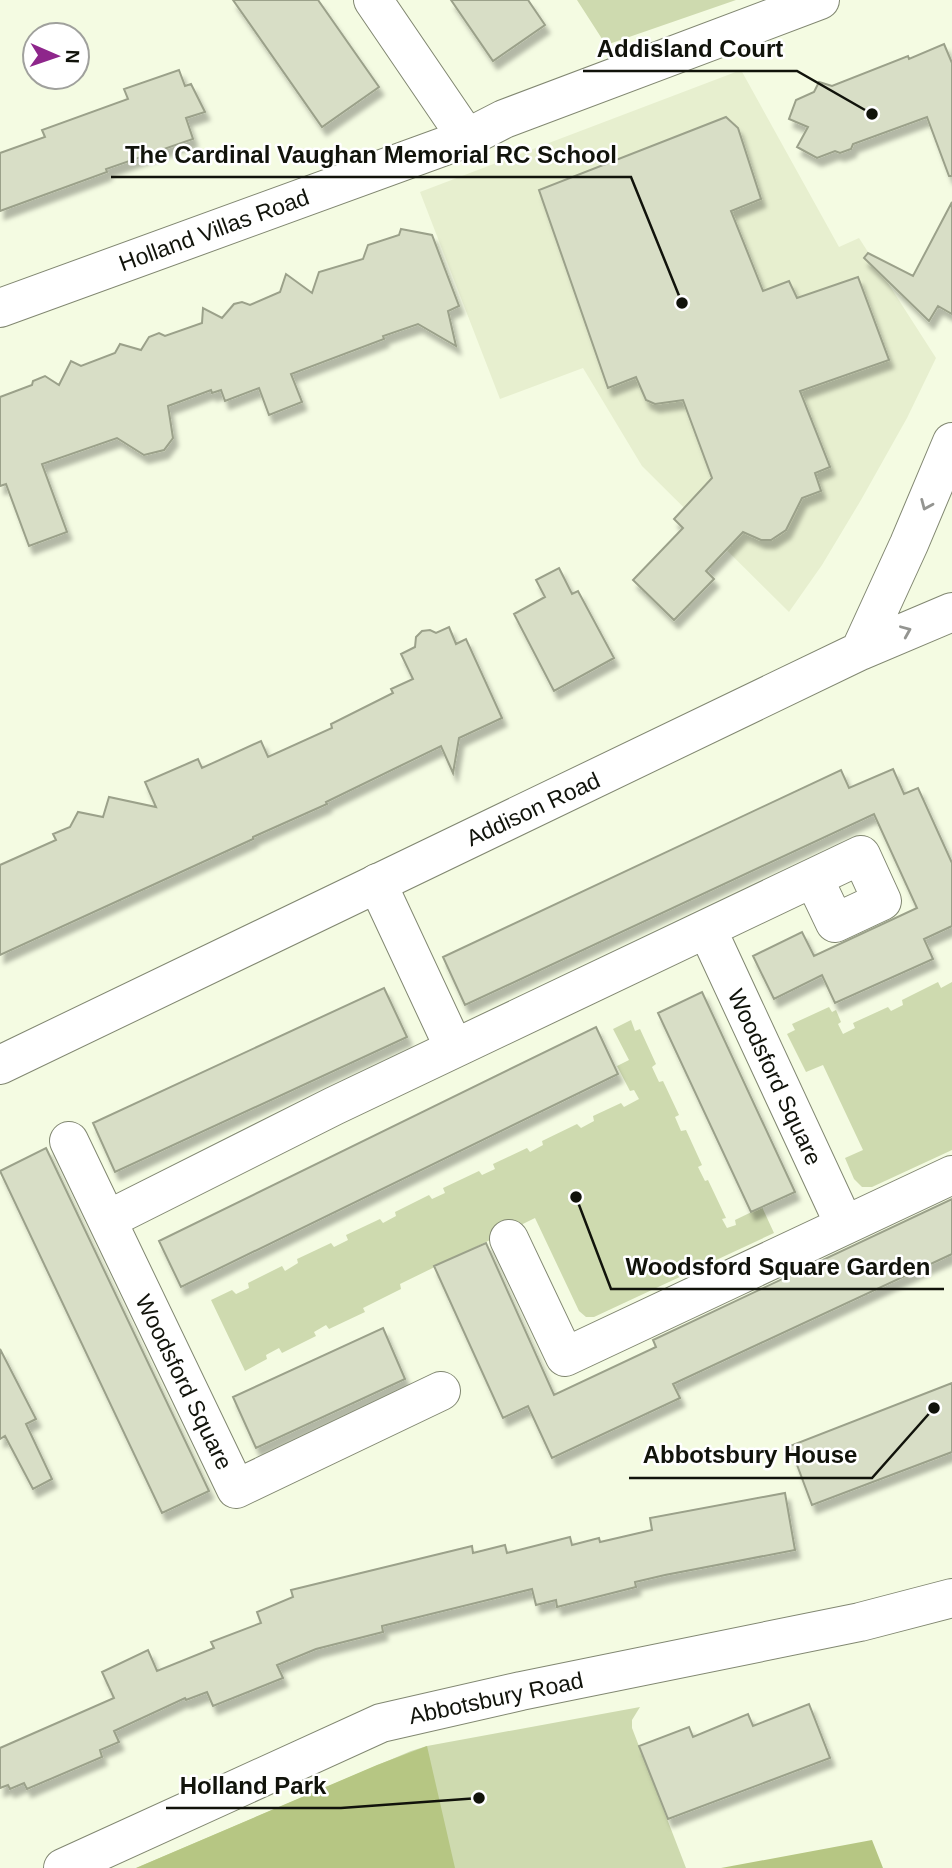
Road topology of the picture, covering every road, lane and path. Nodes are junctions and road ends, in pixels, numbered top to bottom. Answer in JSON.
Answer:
{"nodes":[{"id":1,"x":373,"y":0,"type":"edge"},
{"id":2,"x":820,"y":0,"type":"edge"},
{"id":3,"x":467,"y":138,"type":"junction"},
{"id":4,"x":0,"y":308,"type":"edge"},
{"id":5,"x":952,"y":442,"type":"edge"},
{"id":6,"x":952,"y":612,"type":"edge"},
{"id":7,"x":860,"y":651,"type":"junction"},
{"id":8,"x":814,"y":879,"type":"dead end"},
{"id":9,"x":377,"y":883,"type":"junction"},
{"id":10,"x":707,"y":929,"type":"junction"},
{"id":11,"x":454,"y":1048,"type":"junction"},
{"id":12,"x":0,"y":1065,"type":"edge"},
{"id":13,"x":69,"y":1141,"type":"dead end"},
{"id":14,"x":952,"y":1175,"type":"edge"},
{"id":15,"x":107,"y":1220,"type":"junction"},
{"id":16,"x":844,"y":1224,"type":"junction"},
{"id":17,"x":509,"y":1238,"type":"dead end"},
{"id":18,"x":441,"y":1391,"type":"dead end"},
{"id":19,"x":952,"y":1598,"type":"edge"},
{"id":20,"x":63,"y":1868,"type":"edge"}],
"edges":[{"from":1,"to":3,"type":"street"},
{"from":2,"to":3,"type":"street","name":"Holland Villas Road"},
{"from":3,"to":4,"type":"street","name":"Holland Villas Road"},
{"from":5,"to":7,"type":"street","one_way":true},
{"from":7,"to":6,"type":"street","name":"Addison Road","one_way":true},
{"from":7,"to":9,"type":"street","name":"Addison Road"},
{"from":8,"to":10,"type":"street"},
{"from":9,"to":11,"type":"street"},
{"from":9,"to":12,"type":"street","name":"Addison Road"},
{"from":10,"to":11,"type":"street"},
{"from":10,"to":16,"type":"street","name":"Woodsford Square"},
{"from":11,"to":15,"type":"street"},
{"from":13,"to":15,"type":"street","name":"Woodsford Square"},
{"from":14,"to":16,"type":"street"},
{"from":15,"to":18,"type":"street","name":"Woodsford Square"},
{"from":16,"to":17,"type":"street"},
{"from":19,"to":20,"type":"street","name":"Abbotsbury Road"}]}
